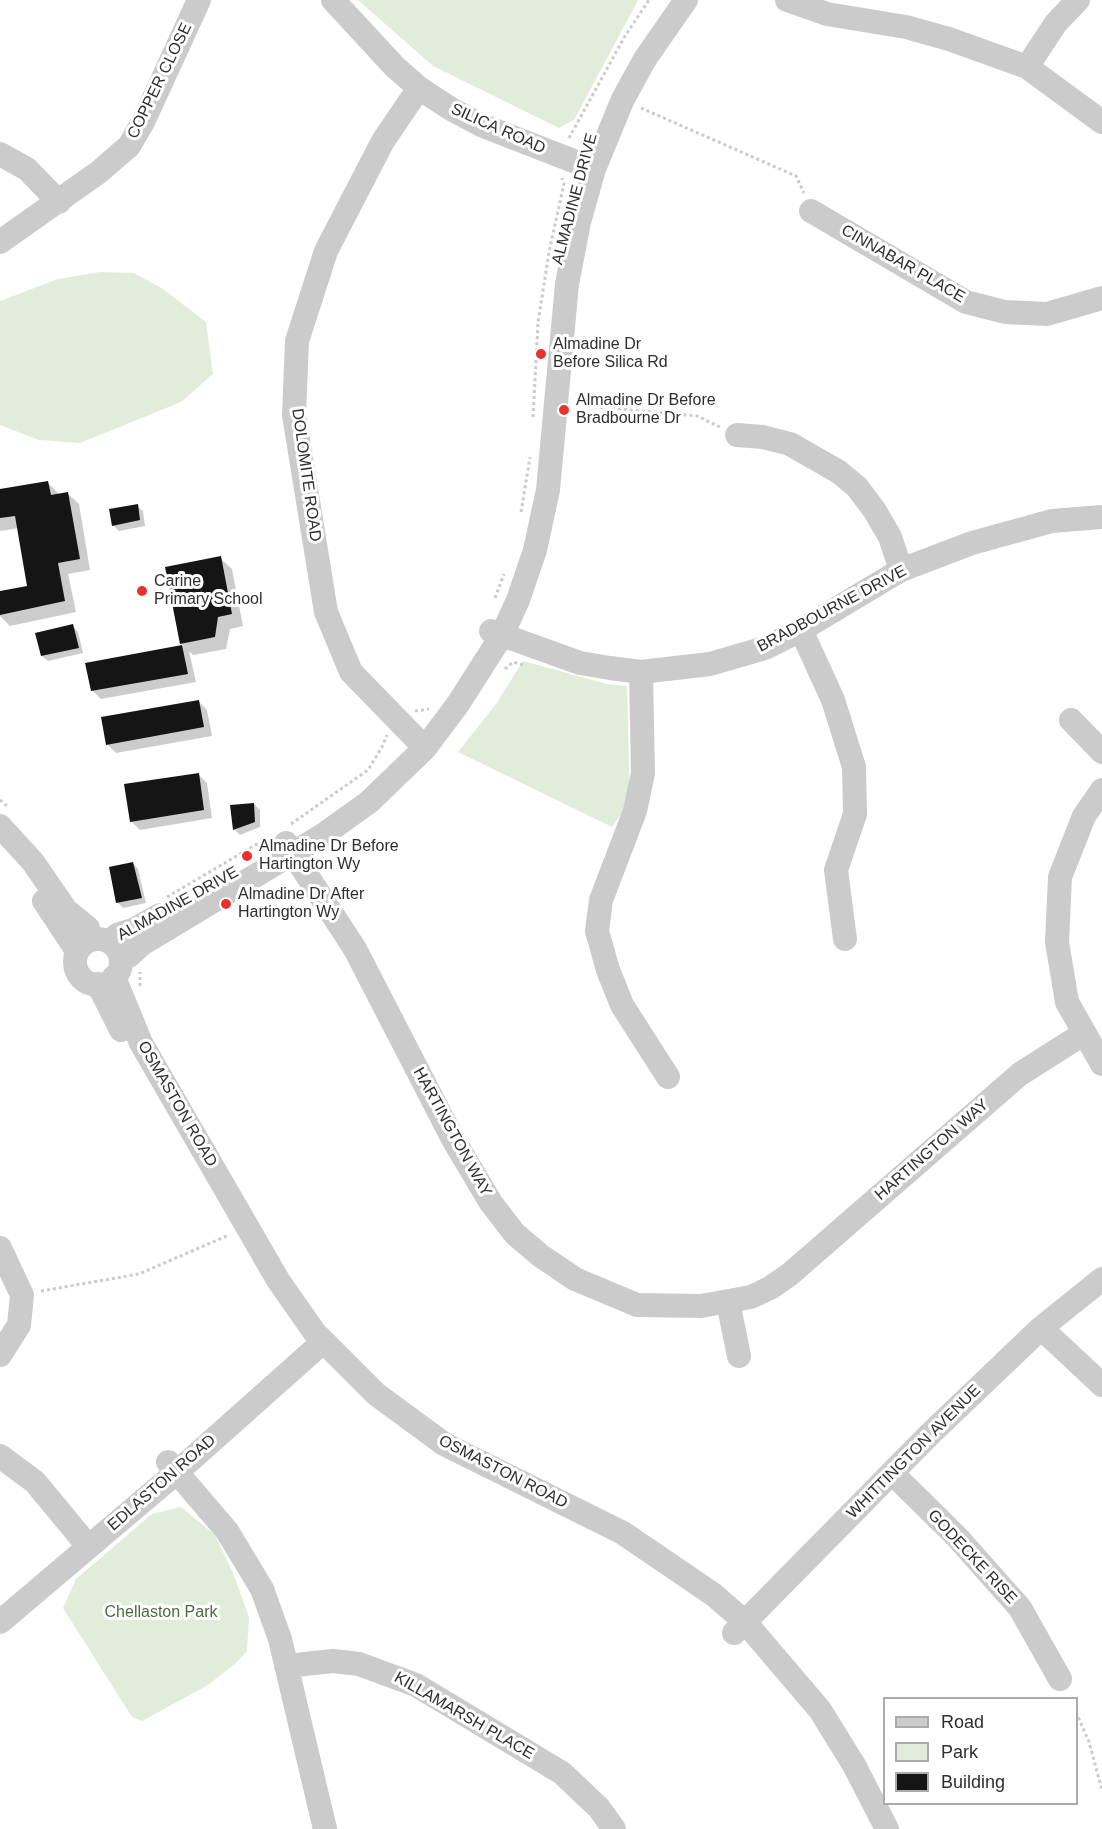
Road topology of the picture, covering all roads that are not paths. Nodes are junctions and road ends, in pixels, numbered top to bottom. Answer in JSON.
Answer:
{"nodes":[{"id":1,"x":199,"y":0,"type":"edge"},
{"id":2,"x":333,"y":0,"type":"edge"},
{"id":3,"x":668,"y":0,"type":"edge"},
{"id":4,"x":686,"y":0,"type":"edge"},
{"id":5,"x":787,"y":0,"type":"edge"},
{"id":6,"x":1078,"y":0,"type":"edge"},
{"id":7,"x":1027,"y":67,"type":"junction"},
{"id":8,"x":419,"y":88,"type":"junction"},
{"id":9,"x":1102,"y":122,"type":"edge"},
{"id":10,"x":0,"y":154,"type":"edge"},
{"id":11,"x":578,"y":170,"type":"junction"},
{"id":12,"x":59,"y":202,"type":"junction"},
{"id":13,"x":811,"y":211,"type":"road end"},
{"id":14,"x":0,"y":242,"type":"edge"},
{"id":15,"x":1102,"y":298,"type":"edge"},
{"id":16,"x":737,"y":435,"type":"road end"},
{"id":17,"x":1102,"y":517,"type":"edge"},
{"id":18,"x":901,"y":570,"type":"junction"},
{"id":19,"x":801,"y":630,"type":"junction"},
{"id":20,"x":496,"y":633,"type":"junction"},
{"id":21,"x":641,"y":672,"type":"junction"},
{"id":22,"x":1071,"y":720,"type":"dead end"},
{"id":23,"x":412,"y":735,"type":"junction"},
{"id":24,"x":1102,"y":752,"type":"edge"},
{"id":25,"x":1102,"y":790,"type":"edge"},
{"id":26,"x":7,"y":819,"type":"edge"},
{"id":27,"x":285,"y":839,"type":"junction"},
{"id":28,"x":0,"y":846,"type":"edge"},
{"id":29,"x":845,"y":939,"type":"dead end"},
{"id":30,"x":102,"y":959,"type":"junction"},
{"id":31,"x":1083,"y":1034,"type":"junction"},
{"id":32,"x":1102,"y":1064,"type":"edge"},
{"id":33,"x":668,"y":1077,"type":"dead end"},
{"id":34,"x":0,"y":1248,"type":"edge"},
{"id":35,"x":1102,"y":1279,"type":"edge"},
{"id":36,"x":728,"y":1302,"type":"junction"},
{"id":37,"x":1041,"y":1328,"type":"junction"},
{"id":38,"x":314,"y":1342,"type":"junction"},
{"id":39,"x":0,"y":1355,"type":"edge"},
{"id":40,"x":739,"y":1356,"type":"dead end"},
{"id":41,"x":1102,"y":1385,"type":"edge"},
{"id":42,"x":0,"y":1456,"type":"edge"},
{"id":43,"x":173,"y":1467,"type":"junction"},
{"id":44,"x":892,"y":1473,"type":"junction"},
{"id":45,"x":84,"y":1540,"type":"junction"},
{"id":46,"x":0,"y":1603,"type":"edge"},
{"id":47,"x":0,"y":1622,"type":"edge"},
{"id":48,"x":740,"y":1628,"type":"junction"},
{"id":49,"x":286,"y":1666,"type":"junction"},
{"id":50,"x":1060,"y":1679,"type":"dead end"},
{"id":51,"x":325,"y":1829,"type":"edge"},
{"id":52,"x":614,"y":1829,"type":"edge"},
{"id":53,"x":871,"y":1829,"type":"edge"},
{"id":54,"x":887,"y":1829,"type":"edge"}],
"edges":[{"from":1,"to":12,"type":"street","name":"COPPER CLOSE"},
{"from":2,"to":8,"type":"street","name":"SILICA ROAD"},
{"from":3,"to":11,"type":"street","name":"ALMADINE DRIVE"},
{"from":4,"to":11,"type":"street","name":"ALMADINE DRIVE"},
{"from":5,"to":7,"type":"street"},
{"from":6,"to":7,"type":"street"},
{"from":7,"to":9,"type":"street"},
{"from":8,"to":11,"type":"street","name":"SILICA ROAD"},
{"from":8,"to":23,"type":"street","name":"DOLOMITE ROAD"},
{"from":10,"to":12,"type":"street"},
{"from":11,"to":20,"type":"street","name":"ALMADINE DRIVE"},
{"from":11,"to":20,"type":"street","name":"ALMADINE DRIVE"},
{"from":12,"to":14,"type":"street","name":"COPPER CLOSE"},
{"from":13,"to":15,"type":"street","name":"CINNABAR PLACE"},
{"from":16,"to":18,"type":"street"},
{"from":17,"to":18,"type":"street","name":"BRADBOURNE DRIVE"},
{"from":18,"to":19,"type":"street","name":"BRADBOURNE DRIVE"},
{"from":19,"to":21,"type":"street","name":"BRADBOURNE DRIVE"},
{"from":19,"to":29,"type":"street"},
{"from":20,"to":21,"type":"street","name":"BRADBOURNE DRIVE"},
{"from":20,"to":23,"type":"street","name":"ALMADINE DRIVE"},
{"from":21,"to":33,"type":"street"},
{"from":22,"to":24,"type":"street"},
{"from":23,"to":27,"type":"street","name":"ALMADINE DRIVE"},
{"from":25,"to":31,"type":"street"},
{"from":26,"to":30,"type":"street","name":"OSMASTON ROAD"},
{"from":27,"to":30,"type":"street","name":"ALMADINE DRIVE"},
{"from":27,"to":30,"type":"street","name":"ALMADINE DRIVE"},
{"from":27,"to":36,"type":"street","name":"HARTINGTON WAY"},
{"from":28,"to":30,"type":"street","name":"OSMASTON ROAD"},
{"from":30,"to":38,"type":"street","name":"OSMASTON ROAD"},
{"from":30,"to":38,"type":"street","name":"OSMASTON ROAD"},
{"from":31,"to":32,"type":"street"},
{"from":31,"to":36,"type":"street","name":"HARTINGTON WAY"},
{"from":34,"to":39,"type":"street"},
{"from":35,"to":37,"type":"street","name":"WHITTINGTON AVENUE"},
{"from":36,"to":40,"type":"street"},
{"from":37,"to":41,"type":"street"},
{"from":37,"to":44,"type":"street","name":"WHITTINGTON AVENUE"},
{"from":38,"to":43,"type":"street","name":"EDLASTON ROAD"},
{"from":38,"to":48,"type":"street","name":"OSMASTON ROAD"},
{"from":42,"to":45,"type":"street"},
{"from":43,"to":45,"type":"street","name":"EDLASTON ROAD"},
{"from":43,"to":49,"type":"street"},
{"from":44,"to":48,"type":"street","name":"WHITTINGTON AVENUE"},
{"from":44,"to":50,"type":"street","name":"GODECKE RISE"},
{"from":45,"to":46,"type":"street","name":"EDLASTON ROAD"},
{"from":45,"to":47,"type":"street","name":"EDLASTON ROAD"},
{"from":48,"to":53,"type":"street","name":"OSMASTON ROAD"},
{"from":48,"to":54,"type":"street","name":"OSMASTON ROAD"},
{"from":49,"to":51,"type":"street"},
{"from":49,"to":52,"type":"street","name":"KILLAMARSH PLACE"}]}
